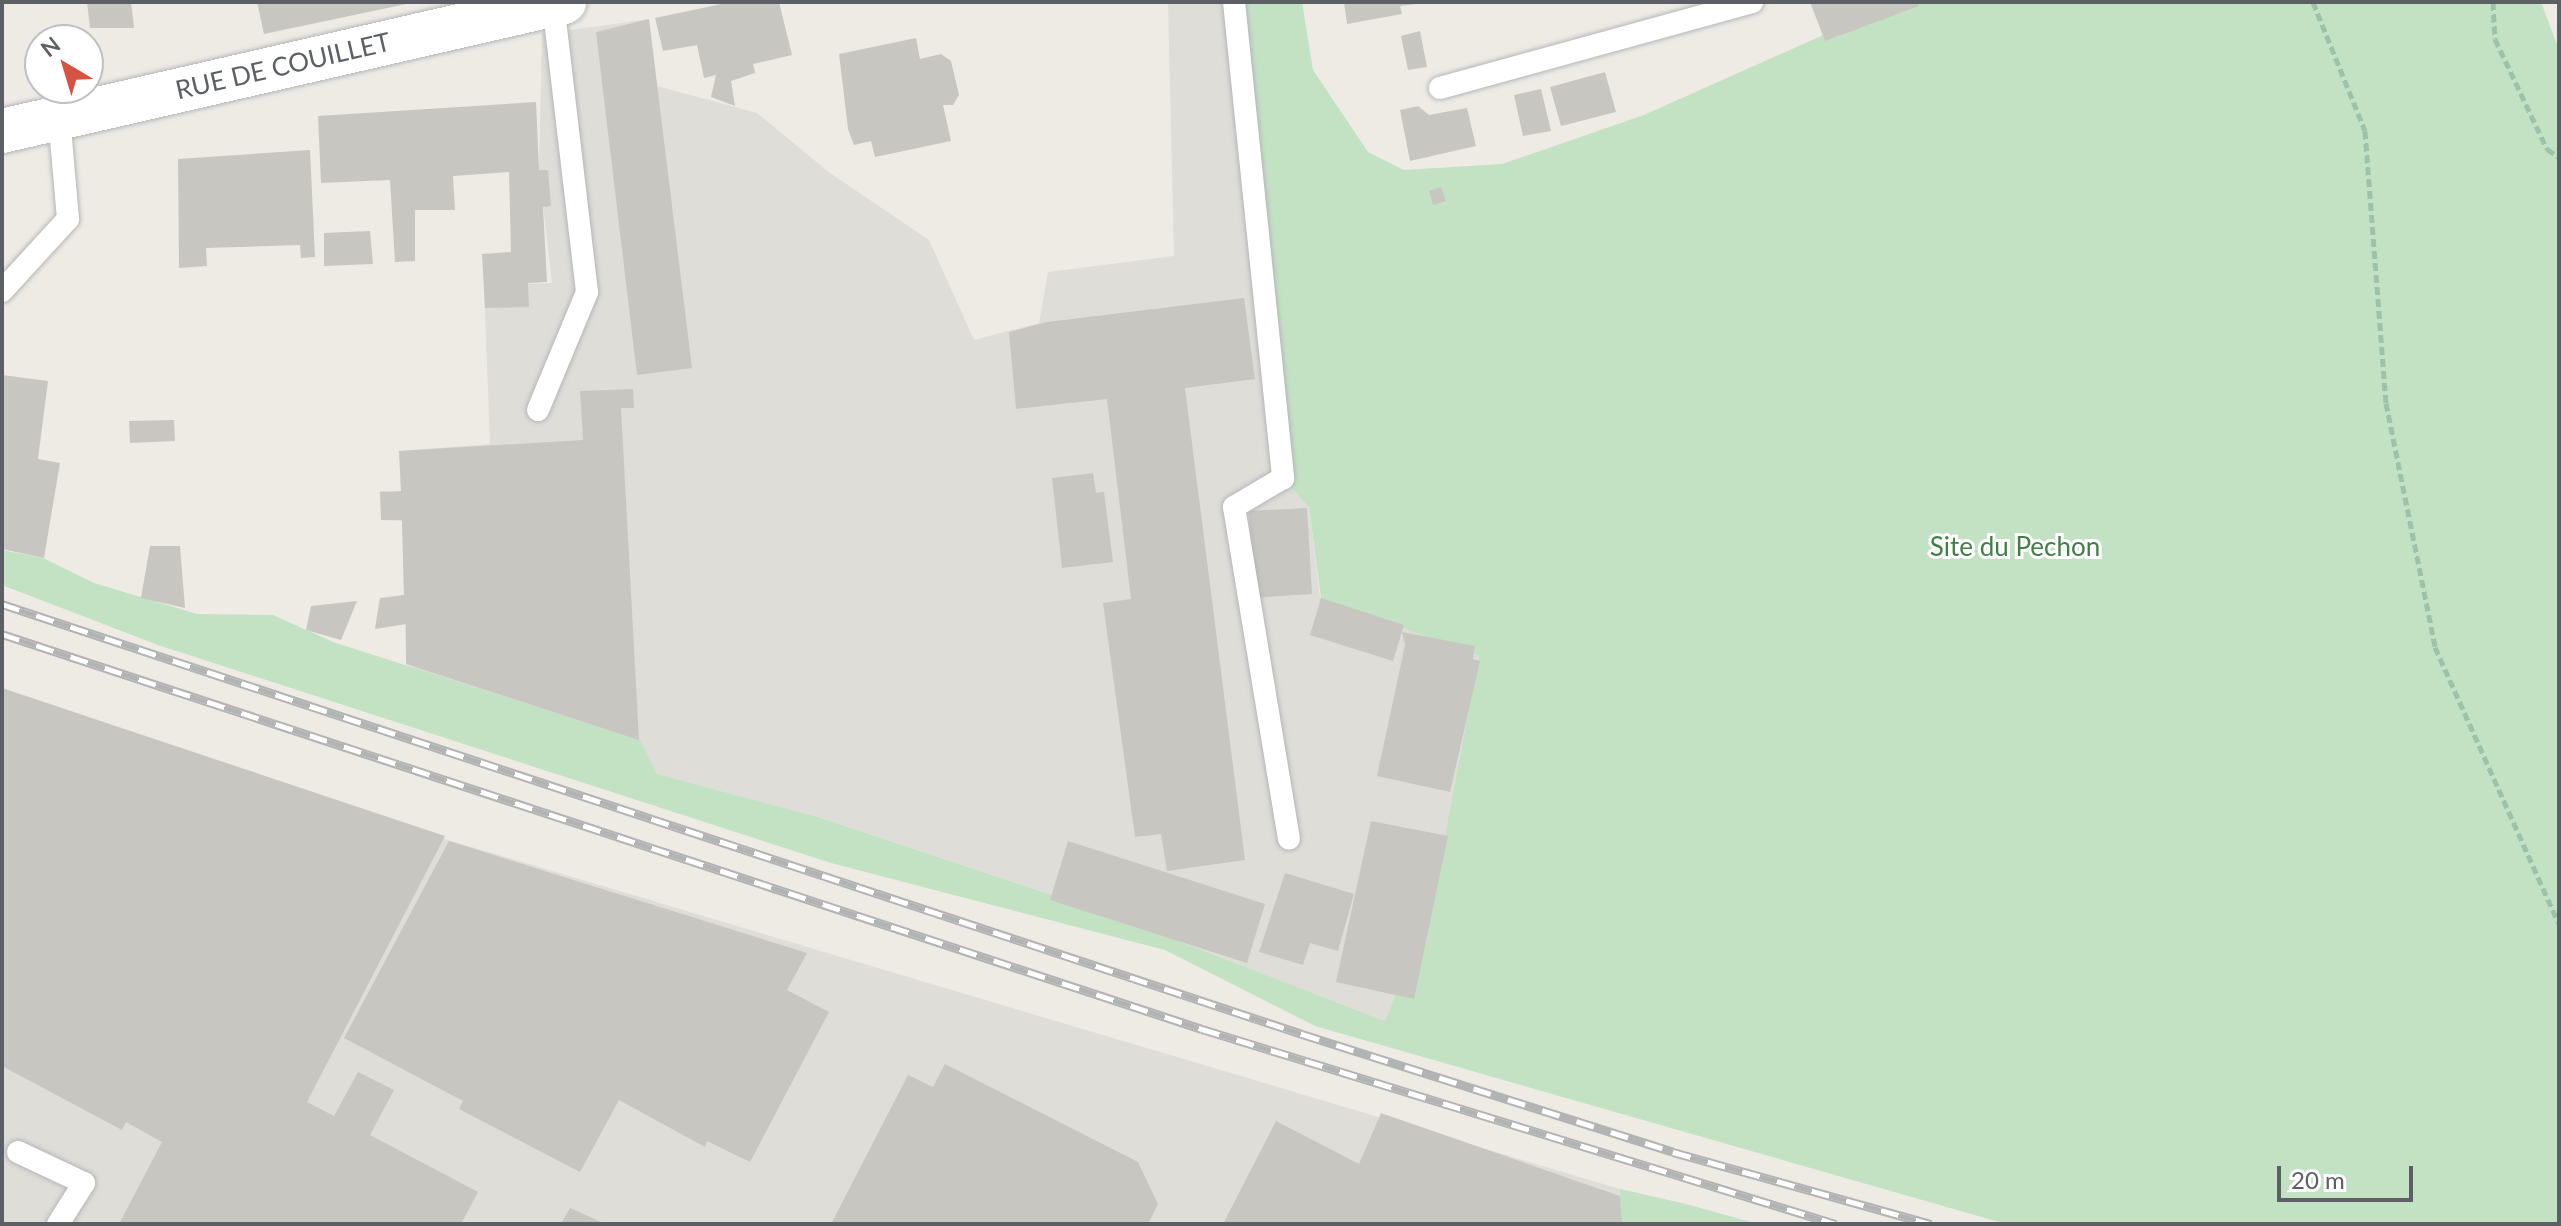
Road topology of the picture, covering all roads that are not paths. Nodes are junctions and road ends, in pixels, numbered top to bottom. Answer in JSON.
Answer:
{"nodes":[{"id":1,"x":1234,"y":2,"type":"edge"},
{"id":2,"x":558,"y":3,"type":"edge"},
{"id":3,"x":1744,"y":3,"type":"edge"},
{"id":4,"x":1440,"y":88,"type":"dead end"},
{"id":5,"x":59,"y":117,"type":"junction"},
{"id":6,"x":2,"y":131,"type":"edge"},
{"id":7,"x":2,"y":291,"type":"edge"},
{"id":8,"x":538,"y":410,"type":"dead end"},
{"id":9,"x":1289,"y":838,"type":"dead end"},
{"id":10,"x":18,"y":1152,"type":"dead end"},
{"id":11,"x":58,"y":1224,"type":"edge"}],
"edges":[{"from":1,"to":9,"type":"lane"},
{"from":2,"to":5,"type":"street","name":"RUE DE COUILLET"},
{"from":2,"to":8,"type":"lane"},
{"from":3,"to":4,"type":"lane"},
{"from":5,"to":6,"type":"street","name":"RUE DE COUILLET"},
{"from":5,"to":7,"type":"lane"},
{"from":10,"to":11,"type":"lane"}]}
